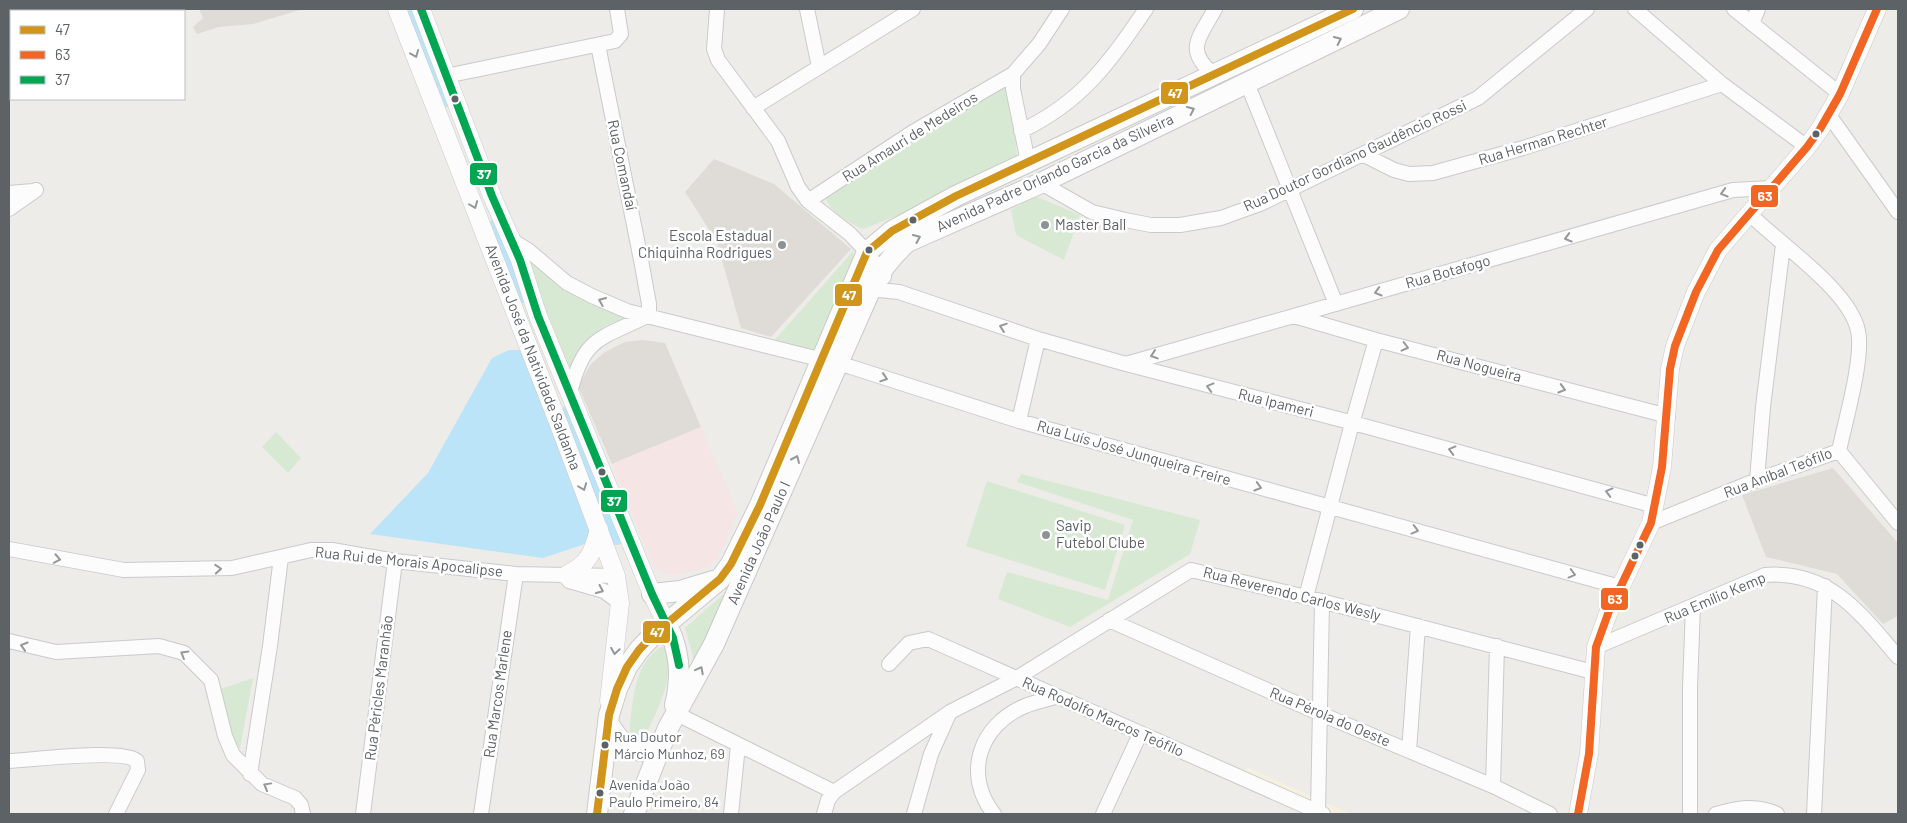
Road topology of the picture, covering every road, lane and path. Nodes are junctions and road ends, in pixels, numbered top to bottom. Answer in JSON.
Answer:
{"nodes":[{"id":1,"x":397,"y":9,"type":"edge"},
{"id":2,"x":421,"y":9,"type":"edge"},
{"id":3,"x":617,"y":9,"type":"edge"},
{"id":4,"x":717,"y":9,"type":"edge"},
{"id":5,"x":807,"y":9,"type":"edge"},
{"id":6,"x":913,"y":9,"type":"edge"},
{"id":7,"x":1062,"y":9,"type":"edge"},
{"id":8,"x":1146,"y":9,"type":"edge"},
{"id":9,"x":1215,"y":9,"type":"edge"},
{"id":10,"x":1353,"y":9,"type":"edge"},
{"id":11,"x":1399,"y":9,"type":"edge"},
{"id":12,"x":1587,"y":9,"type":"edge"},
{"id":13,"x":1635,"y":9,"type":"edge"},
{"id":14,"x":1734,"y":9,"type":"edge"},
{"id":15,"x":1758,"y":9,"type":"edge"},
{"id":16,"x":1877,"y":9,"type":"edge"},
{"id":17,"x":898,"y":13,"type":"edge"},
{"id":18,"x":1752,"y":24,"type":"junction"},
{"id":19,"x":598,"y":45,"type":"junction"},
{"id":20,"x":819,"y":67,"type":"junction"},
{"id":21,"x":1013,"y":74,"type":"junction"},
{"id":22,"x":1213,"y":74,"type":"junction"},
{"id":23,"x":446,"y":76,"type":"junction"},
{"id":24,"x":1247,"y":83,"type":"junction"},
{"id":25,"x":1722,"y":84,"type":"junction"},
{"id":26,"x":1840,"y":94,"type":"junction"},
{"id":27,"x":753,"y":108,"type":"junction"},
{"id":28,"x":1829,"y":115,"type":"junction"},
{"id":29,"x":1021,"y":131,"type":"junction"},
{"id":30,"x":1807,"y":147,"type":"junction"},
{"id":31,"x":1364,"y":155,"type":"junction"},
{"id":32,"x":1028,"y":162,"type":"junction"},
{"id":33,"x":1041,"y":183,"type":"junction"},
{"id":34,"x":1772,"y":188,"type":"junction"},
{"id":35,"x":1289,"y":190,"type":"junction"},
{"id":36,"x":9,"y":193,"type":"edge"},
{"id":37,"x":808,"y":201,"type":"junction"},
{"id":38,"x":9,"y":209,"type":"edge"},
{"id":39,"x":1898,"y":212,"type":"edge"},
{"id":40,"x":1750,"y":214,"type":"junction"},
{"id":41,"x":510,"y":239,"type":"junction"},
{"id":42,"x":1783,"y":245,"type":"junction"},
{"id":43,"x":867,"y":252,"type":"junction"},
{"id":44,"x":881,"y":269,"type":"junction"},
{"id":45,"x":899,"y":292,"type":"junction"},
{"id":46,"x":869,"y":293,"type":"junction"},
{"id":47,"x":848,"y":296,"type":"junction"},
{"id":48,"x":1336,"y":304,"type":"junction"},
{"id":49,"x":649,"y":316,"type":"junction"},
{"id":50,"x":1291,"y":316,"type":"junction"},
{"id":51,"x":1038,"y":339,"type":"junction"},
{"id":52,"x":1376,"y":340,"type":"junction"},
{"id":53,"x":829,"y":362,"type":"junction"},
{"id":54,"x":1126,"y":364,"type":"junction"},
{"id":55,"x":570,"y":393,"type":"junction"},
{"id":56,"x":1668,"y":416,"type":"junction"},
{"id":57,"x":1019,"y":421,"type":"junction"},
{"id":58,"x":1352,"y":422,"type":"junction"},
{"id":59,"x":1839,"y":451,"type":"junction"},
{"id":60,"x":1757,"y":480,"type":"junction"},
{"id":61,"x":1656,"y":506,"type":"junction"},
{"id":62,"x":1330,"y":507,"type":"junction"},
{"id":63,"x":1651,"y":523,"type":"junction"},
{"id":64,"x":1898,"y":523,"type":"edge"},
{"id":65,"x":600,"y":532,"type":"junction"},
{"id":66,"x":633,"y":546,"type":"junction"},
{"id":67,"x":9,"y":550,"type":"edge"},
{"id":68,"x":281,"y":557,"type":"junction"},
{"id":69,"x":395,"y":561,"type":"junction"},
{"id":70,"x":516,"y":574,"type":"junction"},
{"id":71,"x":544,"y":575,"type":"junction"},
{"id":72,"x":566,"y":575,"type":"junction"},
{"id":73,"x":616,"y":576,"type":"junction"},
{"id":74,"x":720,"y":579,"type":"junction"},
{"id":75,"x":1825,"y":586,"type":"junction"},
{"id":76,"x":1620,"y":587,"type":"junction"},
{"id":77,"x":652,"y":594,"type":"junction"},
{"id":78,"x":1306,"y":597,"type":"junction"},
{"id":79,"x":1322,"y":601,"type":"junction"},
{"id":80,"x":620,"y":603,"type":"junction"},
{"id":81,"x":1693,"y":606,"type":"junction"},
{"id":82,"x":1109,"y":620,"type":"junction"},
{"id":83,"x":667,"y":625,"type":"junction"},
{"id":84,"x":1418,"y":626,"type":"junction"},
{"id":85,"x":9,"y":641,"type":"edge"},
{"id":86,"x":1497,"y":646,"type":"junction"},
{"id":87,"x":1596,"y":647,"type":"junction"},
{"id":88,"x":1898,"y":657,"type":"edge"},
{"id":89,"x":889,"y":664,"type":"dead end"},
{"id":90,"x":1593,"y":672,"type":"junction"},
{"id":91,"x":1015,"y":678,"type":"junction"},
{"id":92,"x":1055,"y":697,"type":"junction"},
{"id":93,"x":950,"y":712,"type":"junction"},
{"id":94,"x":1321,"y":714,"type":"junction"},
{"id":95,"x":609,"y":719,"type":"junction"},
{"id":96,"x":672,"y":721,"type":"junction"},
{"id":97,"x":1140,"y":734,"type":"junction"},
{"id":98,"x":738,"y":746,"type":"junction"},
{"id":99,"x":1410,"y":751,"type":"junction"},
{"id":100,"x":658,"y":753,"type":"junction"},
{"id":101,"x":9,"y":761,"type":"edge"},
{"id":102,"x":250,"y":774,"type":"junction"},
{"id":103,"x":1493,"y":786,"type":"junction"},
{"id":104,"x":834,"y":792,"type":"junction"},
{"id":105,"x":1320,"y":813,"type":"edge"},
{"id":106,"x":116,"y":814,"type":"edge"},
{"id":107,"x":304,"y":814,"type":"edge"},
{"id":108,"x":363,"y":814,"type":"edge"},
{"id":109,"x":481,"y":814,"type":"edge"},
{"id":110,"x":597,"y":814,"type":"edge"},
{"id":111,"x":634,"y":814,"type":"edge"},
{"id":112,"x":731,"y":814,"type":"edge"},
{"id":113,"x":824,"y":814,"type":"edge"},
{"id":114,"x":914,"y":814,"type":"edge"},
{"id":115,"x":994,"y":814,"type":"edge"},
{"id":116,"x":1103,"y":814,"type":"edge"},
{"id":117,"x":1550,"y":814,"type":"edge"},
{"id":118,"x":1578,"y":814,"type":"edge"},
{"id":119,"x":1690,"y":814,"type":"edge"},
{"id":120,"x":1716,"y":814,"type":"edge"},
{"id":121,"x":1777,"y":814,"type":"edge"},
{"id":122,"x":1814,"y":814,"type":"edge"}],
"edges":[{"from":1,"to":65,"type":"street","name":"Avenida José da Natividade Saldanha","one_way":true},
{"from":2,"to":23,"type":"street","name":"Avenida José da Natividade Saldanha"},
{"from":3,"to":19,"type":"street"},
{"from":4,"to":27,"type":"street"},
{"from":5,"to":20,"type":"street"},
{"from":6,"to":17,"type":"street"},
{"from":7,"to":21,"type":"street","name":"Rua Amauri de Medeiros"},
{"from":8,"to":29,"type":"street"},
{"from":9,"to":22,"type":"street"},
{"from":10,"to":22,"type":"main road","name":"Avenida Padre Orlando Garcia da Silveira"},
{"from":24,"to":11,"type":"main road","name":"Avenida Padre Orlando Garcia da Silveira","one_way":true},
{"from":12,"to":31,"type":"street","name":"Rua Doutor Gordiano Gaudêncio Rossi"},
{"from":13,"to":25,"type":"street"},
{"from":14,"to":18,"type":"street"},
{"from":15,"to":18,"type":"street"},
{"from":16,"to":26,"type":"street"},
{"from":17,"to":20,"type":"street"},
{"from":18,"to":26,"type":"street"},
{"from":19,"to":23,"type":"street"},
{"from":19,"to":49,"type":"street","name":"Rua Comandaí"},
{"from":20,"to":27,"type":"street"},
{"from":21,"to":29,"type":"street"},
{"from":21,"to":37,"type":"street","name":"Rua Amauri de Medeiros"},
{"from":22,"to":32,"type":"main road","name":"Avenida Padre Orlando Garcia da Silveira"},
{"from":23,"to":41,"type":"street","name":"Avenida José da Natividade Saldanha"},
{"from":33,"to":24,"type":"main road","name":"Avenida Padre Orlando Garcia da Silveira","one_way":true},
{"from":24,"to":35,"type":"street"},
{"from":25,"to":30,"type":"street"},
{"from":25,"to":31,"type":"street","name":"Rua Herman Rechter"},
{"from":26,"to":28,"type":"street"},
{"from":27,"to":37,"type":"street"},
{"from":28,"to":30,"type":"street"},
{"from":28,"to":39,"type":"street"},
{"from":29,"to":32,"type":"street"},
{"from":30,"to":34,"type":"street"},
{"from":31,"to":35,"type":"street","name":"Rua Doutor Gordiano Gaudêncio Rossi"},
{"from":32,"to":43,"type":"main road","name":"Avenida Padre Orlando Garcia da Silveira"},
{"from":33,"to":35,"type":"street","name":"Rua Doutor Gordiano Gaudêncio Rossi"},
{"from":44,"to":33,"type":"main road","name":"Avenida Padre Orlando Garcia da Silveira","one_way":true},
{"from":34,"to":40,"type":"street"},
{"from":34,"to":48,"type":"street","name":"Rua Botafogo","one_way":true},
{"from":35,"to":48,"type":"street"},
{"from":36,"to":38,"type":"street"},
{"from":37,"to":43,"type":"street"},
{"from":40,"to":42,"type":"street","name":"Rua Aníbal Teófilo"},
{"from":40,"to":56,"type":"street"},
{"from":49,"to":41,"type":"street","name":"Rua Luís José Junqueira Freire","one_way":true},
{"from":41,"to":55,"type":"street","name":"Avenida José da Natividade Saldanha"},
{"from":42,"to":59,"type":"street","name":"Rua Aníbal Teófilo"},
{"from":42,"to":60,"type":"street"},
{"from":43,"to":44,"type":"street"},
{"from":43,"to":47,"type":"main road","name":"Avenida João Paulo I"},
{"from":44,"to":45,"type":"street"},
{"from":44,"to":46,"type":"main road","name":"Avenida João Paulo I"},
{"from":45,"to":46,"type":"street","name":"Rua Ipameri"},
{"from":51,"to":45,"type":"street","name":"Rua Ipameri","one_way":true},
{"from":46,"to":47,"type":"street","name":"Rua Ipameri"},
{"from":46,"to":53,"type":"main road","name":"Avenida João Paulo I"},
{"from":47,"to":53,"type":"main road","name":"Avenida João Paulo I"},
{"from":48,"to":50,"type":"street","name":"Rua Botafogo"},
{"from":49,"to":53,"type":"street","name":"Rua Luís José Junqueira Freire"},
{"from":49,"to":55,"type":"street"},
{"from":50,"to":52,"type":"street","name":"Rua Nogueira"},
{"from":50,"to":54,"type":"street","name":"Rua Botafogo","one_way":true},
{"from":51,"to":54,"type":"street","name":"Rua Ipameri"},
{"from":51,"to":57,"type":"street"},
{"from":52,"to":56,"type":"street","name":"Rua Nogueira","one_way":true},
{"from":52,"to":58,"type":"street"},
{"from":53,"to":57,"type":"street","name":"Rua Luís José Junqueira Freire","one_way":true},
{"from":53,"to":74,"type":"main road","name":"Avenida João Paulo I"},
{"from":96,"to":53,"type":"main road","name":"Avenida João Paulo I","one_way":true},
{"from":58,"to":54,"type":"street","name":"Rua Ipameri","one_way":true},
{"from":55,"to":66,"type":"street","name":"Avenida José da Natividade Saldanha"},
{"from":56,"to":61,"type":"street"},
{"from":57,"to":62,"type":"street","name":"Rua Luís José Junqueira Freire","one_way":true},
{"from":61,"to":58,"type":"street","name":"Rua Ipameri","one_way":true},
{"from":58,"to":62,"type":"street"},
{"from":59,"to":60,"type":"street","name":"Rua Aníbal Teófilo"},
{"from":59,"to":64,"type":"street"},
{"from":60,"to":63,"type":"street","name":"Rua Aníbal Teófilo"},
{"from":61,"to":63,"type":"street"},
{"from":62,"to":76,"type":"street","name":"Rua Luís José Junqueira Freire","one_way":true},
{"from":62,"to":78,"type":"street"},
{"from":63,"to":76,"type":"street"},
{"from":65,"to":66,"type":"street"},
{"from":65,"to":72,"type":"street"},
{"from":65,"to":73,"type":"street","name":"Avenida José da Natividade Saldanha"},
{"from":66,"to":77,"type":"street","name":"Avenida José da Natividade Saldanha"},
{"from":67,"to":68,"type":"street","name":"Rua Rui de Morais Apocalipse","one_way":true},
{"from":68,"to":69,"type":"street","name":"Rua Rui de Morais Apocalipse"},
{"from":68,"to":102,"type":"street"},
{"from":69,"to":70,"type":"street","name":"Rua Rui de Morais Apocalipse"},
{"from":69,"to":108,"type":"street","name":"Rua Péricles Maranhão"},
{"from":70,"to":71,"type":"street","name":"Rua Rui de Morais Apocalipse"},
{"from":70,"to":109,"type":"street","name":"Rua Marcos Marlene"},
{"from":71,"to":72,"type":"street","name":"Rua Rui de Morais Apocalipse"},
{"from":71,"to":80,"type":"street","name":"Rua Rui de Morais Apocalipse","one_way":true},
{"from":72,"to":73,"type":"street","name":"Rua Rui de Morais Apocalipse"},
{"from":73,"to":77,"type":"street"},
{"from":73,"to":80,"type":"street","name":"Avenida José da Natividade Saldanha"},
{"from":74,"to":77,"type":"main road"},
{"from":74,"to":83,"type":"main road","name":"Avenida João Paulo I"},
{"from":75,"to":81,"type":"street","name":"Rua Emílio Kemp"},
{"from":75,"to":88,"type":"street","name":"Rua Emílio Kemp"},
{"from":75,"to":122,"type":"street"},
{"from":76,"to":87,"type":"street"},
{"from":77,"to":83,"type":"street","name":"Avenida José da Natividade Saldanha"},
{"from":78,"to":79,"type":"street","name":"Rua Reverendo Carlos Wesly"},
{"from":78,"to":82,"type":"street","name":"Rua Reverendo Carlos Wesly"},
{"from":79,"to":84,"type":"street","name":"Rua Reverendo Carlos Wesly"},
{"from":79,"to":94,"type":"street"},
{"from":80,"to":95,"type":"street","name":"Avenida José da Natividade Saldanha","one_way":true},
{"from":81,"to":87,"type":"street","name":"Rua Emílio Kemp"},
{"from":81,"to":119,"type":"street"},
{"from":82,"to":91,"type":"street","name":"Rua Reverendo Carlos Wesly"},
{"from":82,"to":94,"type":"street","name":"Rua Pérola do Oeste"},
{"from":83,"to":95,"type":"main road","name":"Avenida João Paulo I"},
{"from":83,"to":96,"type":"main road"},
{"from":84,"to":86,"type":"street","name":"Rua Reverendo Carlos Wesly"},
{"from":84,"to":99,"type":"street"},
{"from":102,"to":85,"type":"street","one_way":true},
{"from":86,"to":90,"type":"street","name":"Rua Reverendo Carlos Wesly"},
{"from":86,"to":103,"type":"street"},
{"from":87,"to":90,"type":"street"},
{"from":89,"to":91,"type":"street","name":"Rua Rodolfo Marcos Teófilo"},
{"from":90,"to":118,"type":"street"},
{"from":91,"to":92,"type":"street","name":"Rua Rodolfo Marcos Teófilo"},
{"from":91,"to":93,"type":"street","name":"Rua Reverendo Carlos Wesly"},
{"from":92,"to":97,"type":"street","name":"Rua Rodolfo Marcos Teófilo"},
{"from":92,"to":115,"type":"street"},
{"from":93,"to":104,"type":"street","name":"Rua Reverendo Carlos Wesly"},
{"from":93,"to":114,"type":"street"},
{"from":94,"to":99,"type":"street","name":"Rua Pérola do Oeste"},
{"from":94,"to":105,"type":"street"},
{"from":95,"to":100,"type":"main road"},
{"from":95,"to":110,"type":"main road","name":"Avenida João Paulo I"},
{"from":96,"to":98,"type":"street"},
{"from":96,"to":100,"type":"main road","name":"Avenida João Paulo I"},
{"from":97,"to":105,"type":"street","name":"Rua Rodolfo Marcos Teófilo"},
{"from":97,"to":116,"type":"street"},
{"from":98,"to":104,"type":"street"},
{"from":98,"to":112,"type":"street"},
{"from":99,"to":103,"type":"street","name":"Rua Pérola do Oeste"},
{"from":100,"to":111,"type":"main road","name":"Avenida João Paulo I"},
{"from":101,"to":106,"type":"street"},
{"from":107,"to":102,"type":"street","one_way":true},
{"from":103,"to":117,"type":"street","name":"Rua Pérola do Oeste"},
{"from":104,"to":113,"type":"street"},
{"from":120,"to":121,"type":"street"}]}
